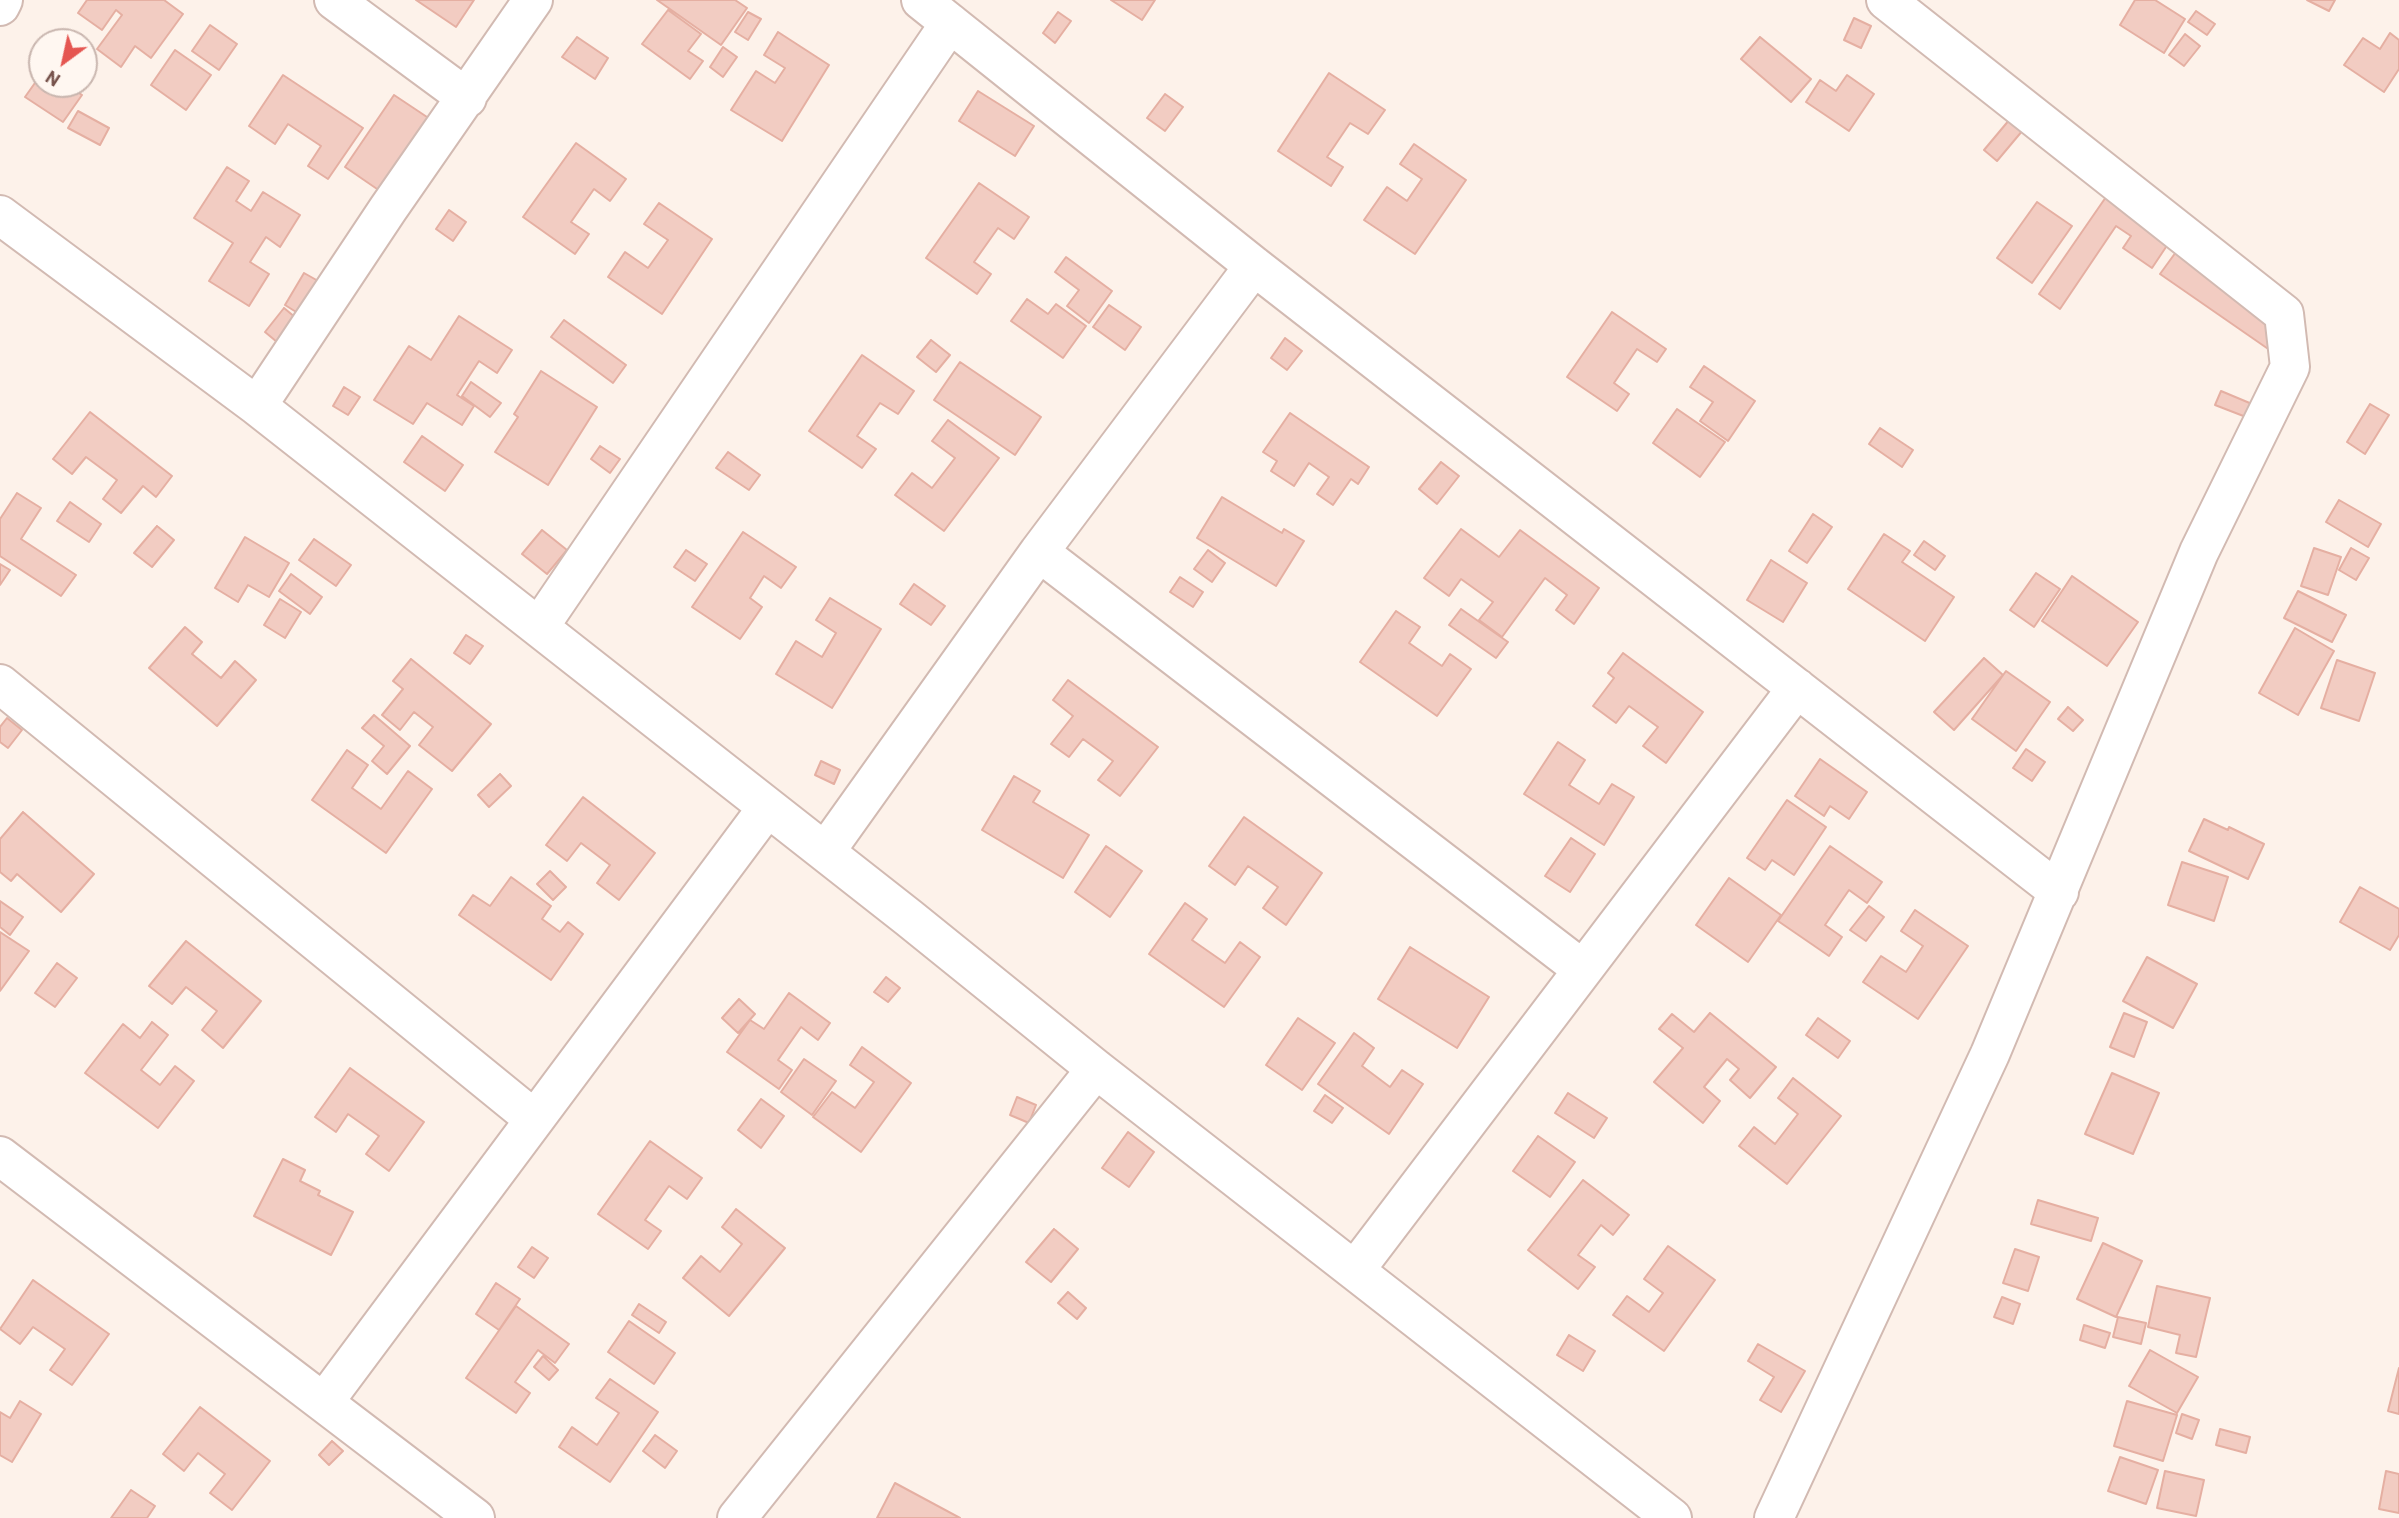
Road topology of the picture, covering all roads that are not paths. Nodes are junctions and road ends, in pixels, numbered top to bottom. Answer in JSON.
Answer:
{"nodes":[{"id":1,"x":3,"y":0,"type":"edge"},
{"id":2,"x":334,"y":0,"type":"edge"},
{"id":3,"x":533,"y":0,"type":"edge"},
{"id":4,"x":920,"y":0,"type":"edge"},
{"id":5,"x":1886,"y":0,"type":"edge"},
{"id":6,"x":0,"y":6,"type":"edge"},
{"id":7,"x":950,"y":23,"type":"junction"},
{"id":8,"x":467,"y":98,"type":"junction"},
{"id":9,"x":0,"y":215,"type":"edge"},
{"id":10,"x":1254,"y":266,"type":"junction"},
{"id":11,"x":257,"y":406,"type":"junction"},
{"id":12,"x":1039,"y":552,"type":"junction"},
{"id":13,"x":539,"y":627,"type":"junction"},
{"id":14,"x":0,"y":684,"type":"edge"},
{"id":15,"x":1797,"y":688,"type":"junction"},
{"id":16,"x":767,"y":808,"type":"junction"},
{"id":17,"x":825,"y":852,"type":"junction"},
{"id":18,"x":2059,"y":892,"type":"junction"},
{"id":19,"x":1582,"y":969,"type":"junction"},
{"id":20,"x":1096,"y":1069,"type":"junction"},
{"id":21,"x":534,"y":1119,"type":"junction"},
{"id":22,"x":0,"y":1156,"type":"edge"},
{"id":23,"x":1355,"y":1270,"type":"junction"},
{"id":24,"x":324,"y":1402,"type":"junction"},
{"id":25,"x":475,"y":1518,"type":"edge"},
{"id":26,"x":737,"y":1518,"type":"edge"},
{"id":27,"x":1672,"y":1518,"type":"edge"},
{"id":28,"x":1774,"y":1518,"type":"edge"}],
"edges":[{"from":1,"to":6,"type":"street"},
{"from":2,"to":8,"type":"street"},
{"from":3,"to":8,"type":"street"},
{"from":4,"to":7,"type":"street"},
{"from":5,"to":18,"type":"street"},
{"from":7,"to":10,"type":"street"},
{"from":7,"to":13,"type":"street"},
{"from":8,"to":11,"type":"street"},
{"from":9,"to":11,"type":"street"},
{"from":10,"to":12,"type":"street"},
{"from":10,"to":15,"type":"street"},
{"from":11,"to":13,"type":"street"},
{"from":12,"to":17,"type":"street"},
{"from":12,"to":19,"type":"street"},
{"from":13,"to":16,"type":"street"},
{"from":14,"to":21,"type":"street"},
{"from":15,"to":18,"type":"street"},
{"from":15,"to":19,"type":"street"},
{"from":16,"to":17,"type":"street"},
{"from":16,"to":21,"type":"street"},
{"from":17,"to":20,"type":"street"},
{"from":18,"to":28,"type":"street"},
{"from":19,"to":23,"type":"street"},
{"from":20,"to":23,"type":"street"},
{"from":20,"to":26,"type":"street"},
{"from":21,"to":24,"type":"street"},
{"from":22,"to":24,"type":"street"},
{"from":23,"to":27,"type":"street"},
{"from":24,"to":25,"type":"street"}]}
